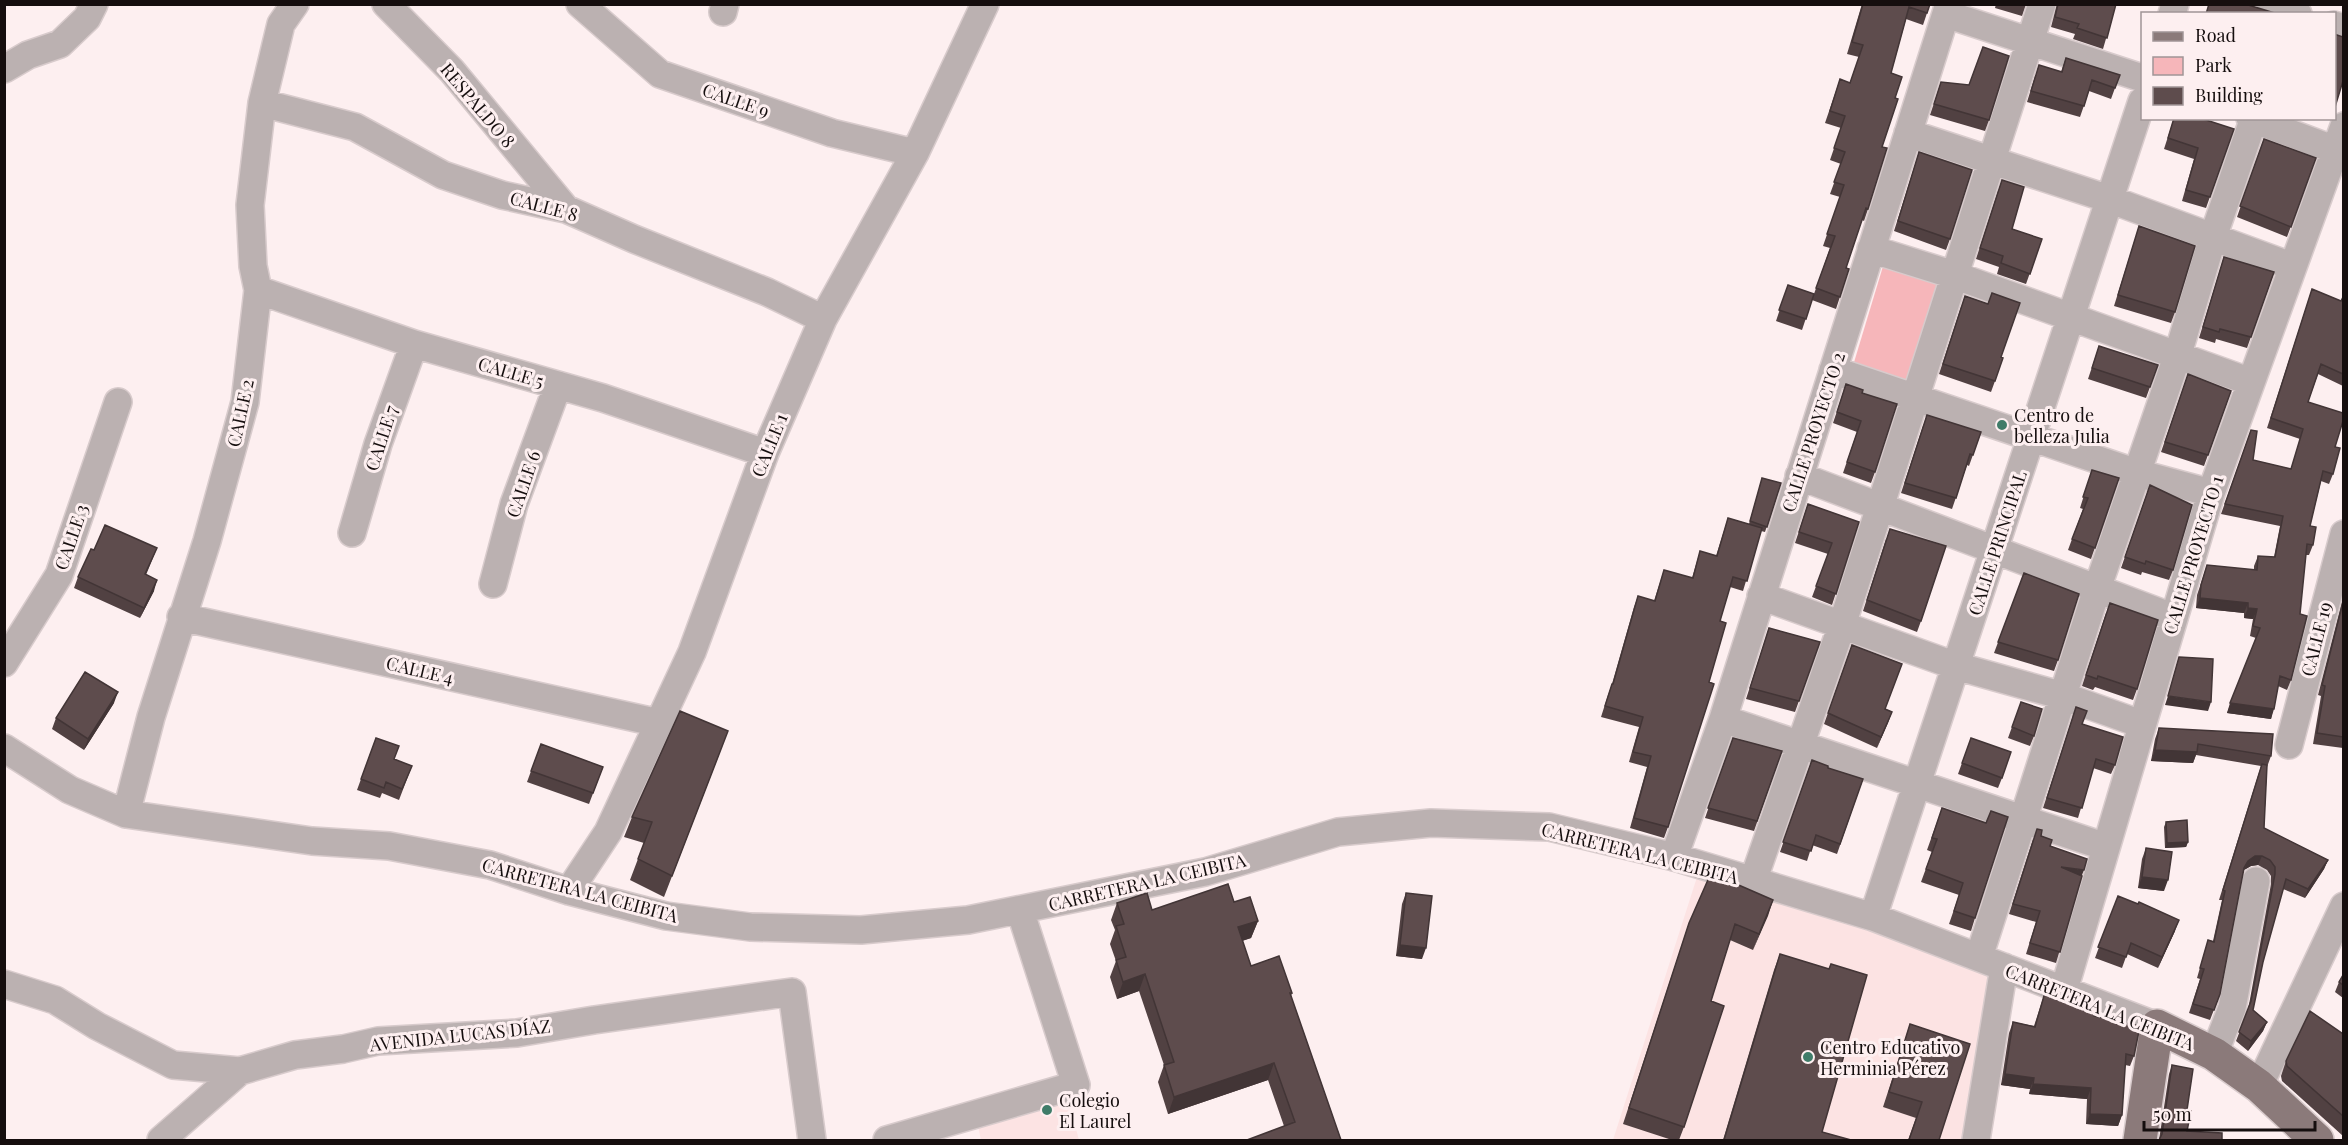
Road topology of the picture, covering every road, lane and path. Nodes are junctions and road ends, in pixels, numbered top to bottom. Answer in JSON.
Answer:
{"nodes":[{"id":1,"x":94,"y":4,"type":"edge"},
{"id":2,"x":295,"y":4,"type":"edge"},
{"id":3,"x":386,"y":4,"type":"edge"},
{"id":4,"x":580,"y":4,"type":"edge"},
{"id":5,"x":986,"y":4,"type":"edge"},
{"id":6,"x":2042,"y":4,"type":"edge"},
{"id":7,"x":1947,"y":9,"type":"edge"},
{"id":8,"x":2029,"y":41,"type":"junction"},
{"id":9,"x":4,"y":69,"type":"edge"},
{"id":10,"x":2141,"y":78,"type":"edge"},
{"id":11,"x":262,"y":103,"type":"junction"},
{"id":12,"x":2141,"y":104,"type":"edge"},
{"id":13,"x":2253,"y":120,"type":"edge"},
{"id":14,"x":2258,"y":120,"type":"edge"},
{"id":15,"x":1908,"y":133,"type":"junction"},
{"id":16,"x":2339,"y":138,"type":"edge"},
{"id":17,"x":915,"y":153,"type":"junction"},
{"id":18,"x":1991,"y":160,"type":"junction"},
{"id":19,"x":2109,"y":199,"type":"junction"},
{"id":20,"x":566,"y":208,"type":"junction"},
{"id":21,"x":2214,"y":237,"type":"junction"},
{"id":22,"x":1871,"y":249,"type":"junction"},
{"id":23,"x":2291,"y":266,"type":"junction"},
{"id":24,"x":1954,"y":275,"type":"junction"},
{"id":25,"x":258,"y":291,"type":"junction"},
{"id":26,"x":2071,"y":318,"type":"junction"},
{"id":27,"x":823,"y":319,"type":"junction"},
{"id":28,"x":414,"y":344,"type":"junction"},
{"id":29,"x":2177,"y":357,"type":"junction"},
{"id":30,"x":1833,"y":370,"type":"junction"},
{"id":31,"x":2251,"y":382,"type":"junction"},
{"id":32,"x":558,"y":385,"type":"junction"},
{"id":33,"x":1914,"y":399,"type":"junction"},
{"id":34,"x":118,"y":402,"type":"dead end"},
{"id":35,"x":2031,"y":439,"type":"junction"},
{"id":36,"x":765,"y":453,"type":"junction"},
{"id":37,"x":2137,"y":473,"type":"junction"},
{"id":38,"x":1799,"y":476,"type":"junction"},
{"id":39,"x":2211,"y":493,"type":"junction"},
{"id":40,"x":1879,"y":507,"type":"junction"},
{"id":41,"x":352,"y":533,"type":"dead end"},
{"id":42,"x":2343,"y":534,"type":"edge"},
{"id":43,"x":1994,"y":550,"type":"junction"},
{"id":44,"x":494,"y":584,"type":"dead end"},
{"id":45,"x":2097,"y":589,"type":"junction"},
{"id":46,"x":1761,"y":596,"type":"junction"},
{"id":47,"x":181,"y":617,"type":"junction"},
{"id":48,"x":2172,"y":618,"type":"junction"},
{"id":49,"x":1842,"y":625,"type":"junction"},
{"id":50,"x":4,"y":663,"type":"edge"},
{"id":51,"x":1956,"y":666,"type":"junction"},
{"id":52,"x":2063,"y":696,"type":"junction"},
{"id":53,"x":1723,"y":719,"type":"junction"},
{"id":54,"x":659,"y":723,"type":"junction"},
{"id":55,"x":2141,"y":724,"type":"junction"},
{"id":56,"x":1800,"y":745,"type":"junction"},
{"id":57,"x":2289,"y":745,"type":"dead end"},
{"id":58,"x":4,"y":748,"type":"edge"},
{"id":59,"x":1917,"y":785,"type":"junction"},
{"id":60,"x":126,"y":814,"type":"junction"},
{"id":61,"x":2024,"y":820,"type":"junction"},
{"id":62,"x":2106,"y":847,"type":"junction"},
{"id":63,"x":1674,"y":858,"type":"junction"},
{"id":64,"x":1753,"y":881,"type":"junction"},
{"id":65,"x":2256,"y":881,"type":"dead end"},
{"id":66,"x":569,"y":891,"type":"junction"},
{"id":67,"x":2343,"y":906,"type":"edge"},
{"id":68,"x":1020,"y":910,"type":"junction"},
{"id":69,"x":1873,"y":916,"type":"junction"},
{"id":70,"x":1979,"y":957,"type":"junction"},
{"id":71,"x":2004,"y":967,"type":"junction"},
{"id":72,"x":4,"y":984,"type":"edge"},
{"id":73,"x":2064,"y":990,"type":"junction"},
{"id":74,"x":2157,"y":1026,"type":"junction"},
{"id":75,"x":2214,"y":1054,"type":"junction"},
{"id":76,"x":240,"y":1071,"type":"junction"},
{"id":77,"x":2259,"y":1086,"type":"junction"},
{"id":78,"x":161,"y":1140,"type":"edge"},
{"id":79,"x":812,"y":1140,"type":"edge"},
{"id":80,"x":887,"y":1140,"type":"edge"},
{"id":81,"x":1976,"y":1140,"type":"edge"},
{"id":82,"x":2140,"y":1140,"type":"edge"},
{"id":83,"x":2317,"y":1140,"type":"edge"}],
"edges":[{"from":1,"to":9,"type":"street"},
{"from":2,"to":11,"type":"street","name":"CALLE 2"},
{"from":3,"to":20,"type":"street","name":"RESPALDO 8"},
{"from":4,"to":17,"type":"street","name":"CALLE 9"},
{"from":5,"to":17,"type":"street","name":"CALLE 1"},
{"from":6,"to":8,"type":"street"},
{"from":7,"to":8,"type":"street"},
{"from":7,"to":15,"type":"street","name":"CALLE PROYECTO 2"},
{"from":8,"to":10,"type":"street"},
{"from":8,"to":18,"type":"street"},
{"from":11,"to":20,"type":"street","name":"CALLE 8"},
{"from":11,"to":25,"type":"street","name":"CALLE 2"},
{"from":12,"to":19,"type":"street","name":"CALLE PRINCIPAL"},
{"from":13,"to":21,"type":"street"},
{"from":14,"to":16,"type":"street"},
{"from":15,"to":18,"type":"street"},
{"from":15,"to":22,"type":"street","name":"CALLE PROYECTO 2"},
{"from":16,"to":23,"type":"street","name":"CALLE PROYECTO 1"},
{"from":17,"to":27,"type":"street","name":"CALLE 1"},
{"from":18,"to":19,"type":"street"},
{"from":18,"to":24,"type":"street"},
{"from":19,"to":21,"type":"street"},
{"from":19,"to":26,"type":"street","name":"CALLE PRINCIPAL"},
{"from":20,"to":27,"type":"street","name":"CALLE 8"},
{"from":21,"to":23,"type":"street"},
{"from":21,"to":29,"type":"street"},
{"from":22,"to":24,"type":"street"},
{"from":22,"to":30,"type":"street","name":"CALLE PROYECTO 2"},
{"from":23,"to":31,"type":"street","name":"CALLE PROYECTO 1"},
{"from":24,"to":26,"type":"street"},
{"from":24,"to":33,"type":"street"},
{"from":25,"to":28,"type":"street","name":"CALLE 5"},
{"from":25,"to":47,"type":"street","name":"CALLE 2"},
{"from":26,"to":29,"type":"street"},
{"from":26,"to":35,"type":"street","name":"CALLE PRINCIPAL"},
{"from":27,"to":36,"type":"street","name":"CALLE 1"},
{"from":28,"to":32,"type":"street","name":"CALLE 5"},
{"from":28,"to":41,"type":"street","name":"CALLE 7"},
{"from":29,"to":31,"type":"street"},
{"from":29,"to":37,"type":"street"},
{"from":30,"to":33,"type":"street"},
{"from":30,"to":38,"type":"street","name":"CALLE PROYECTO 2"},
{"from":31,"to":39,"type":"street","name":"CALLE PROYECTO 1"},
{"from":32,"to":36,"type":"street","name":"CALLE 5"},
{"from":32,"to":44,"type":"street","name":"CALLE 6"},
{"from":33,"to":35,"type":"street"},
{"from":33,"to":40,"type":"street"},
{"from":34,"to":50,"type":"street","name":"CALLE 3"},
{"from":35,"to":37,"type":"street"},
{"from":35,"to":43,"type":"street","name":"CALLE PRINCIPAL"},
{"from":36,"to":54,"type":"street","name":"CALLE 1"},
{"from":37,"to":39,"type":"street"},
{"from":37,"to":45,"type":"street"},
{"from":38,"to":40,"type":"street"},
{"from":38,"to":46,"type":"street","name":"CALLE PROYECTO 2"},
{"from":39,"to":48,"type":"street","name":"CALLE PROYECTO 1"},
{"from":40,"to":43,"type":"street"},
{"from":40,"to":49,"type":"street"},
{"from":42,"to":57,"type":"street","name":"CALLE 19"},
{"from":43,"to":45,"type":"street"},
{"from":43,"to":51,"type":"street","name":"CALLE PRINCIPAL"},
{"from":45,"to":48,"type":"street"},
{"from":45,"to":52,"type":"street"},
{"from":46,"to":49,"type":"street"},
{"from":46,"to":53,"type":"street","name":"CALLE PROYECTO 2"},
{"from":47,"to":54,"type":"street","name":"CALLE 4"},
{"from":47,"to":60,"type":"street","name":"CALLE 2"},
{"from":48,"to":55,"type":"street","name":"CALLE PROYECTO 1"},
{"from":49,"to":51,"type":"street"},
{"from":49,"to":56,"type":"street"},
{"from":51,"to":52,"type":"street"},
{"from":51,"to":59,"type":"street","name":"CALLE PRINCIPAL"},
{"from":52,"to":55,"type":"street"},
{"from":52,"to":61,"type":"street"},
{"from":53,"to":56,"type":"street"},
{"from":53,"to":63,"type":"street","name":"CALLE PROYECTO 2"},
{"from":54,"to":66,"type":"street","name":"CALLE 1"},
{"from":55,"to":62,"type":"street","name":"CALLE PROYECTO 1"},
{"from":56,"to":59,"type":"street"},
{"from":56,"to":64,"type":"street"},
{"from":58,"to":60,"type":"street","name":"CARRETERA LA CEIBITA"},
{"from":59,"to":61,"type":"street"},
{"from":59,"to":69,"type":"street","name":"CALLE PRINCIPAL"},
{"from":60,"to":66,"type":"street","name":"CARRETERA LA CEIBITA"},
{"from":61,"to":62,"type":"street"},
{"from":61,"to":70,"type":"street"},
{"from":62,"to":73,"type":"street","name":"CALLE PROYECTO 1"},
{"from":63,"to":64,"type":"street","name":"CARRETERA LA CEIBITA"},
{"from":63,"to":68,"type":"street","name":"CARRETERA LA CEIBITA"},
{"from":64,"to":69,"type":"street","name":"CARRETERA LA CEIBITA"},
{"from":65,"to":75,"type":"street"},
{"from":66,"to":68,"type":"street","name":"CARRETERA LA CEIBITA"},
{"from":67,"to":77,"type":"street"},
{"from":68,"to":80,"type":"street"},
{"from":69,"to":70,"type":"street","name":"CARRETERA LA CEIBITA"},
{"from":70,"to":71,"type":"street","name":"CARRETERA LA CEIBITA"},
{"from":71,"to":73,"type":"street","name":"CARRETERA LA CEIBITA"},
{"from":71,"to":81,"type":"street"},
{"from":72,"to":76,"type":"street","name":"AVENIDA LUCAS DÍAZ"},
{"from":73,"to":74,"type":"street","name":"CARRETERA LA CEIBITA"},
{"from":74,"to":75,"type":"main road","name":"CARRETERA LA CEIBITA"},
{"from":74,"to":82,"type":"main road"},
{"from":75,"to":77,"type":"main road","name":"CARRETERA LA CEIBITA"},
{"from":76,"to":78,"type":"street"},
{"from":76,"to":79,"type":"street","name":"AVENIDA LUCAS DÍAZ"},
{"from":77,"to":83,"type":"main road","name":"CARRETERA LA CEIBITA"}]}
